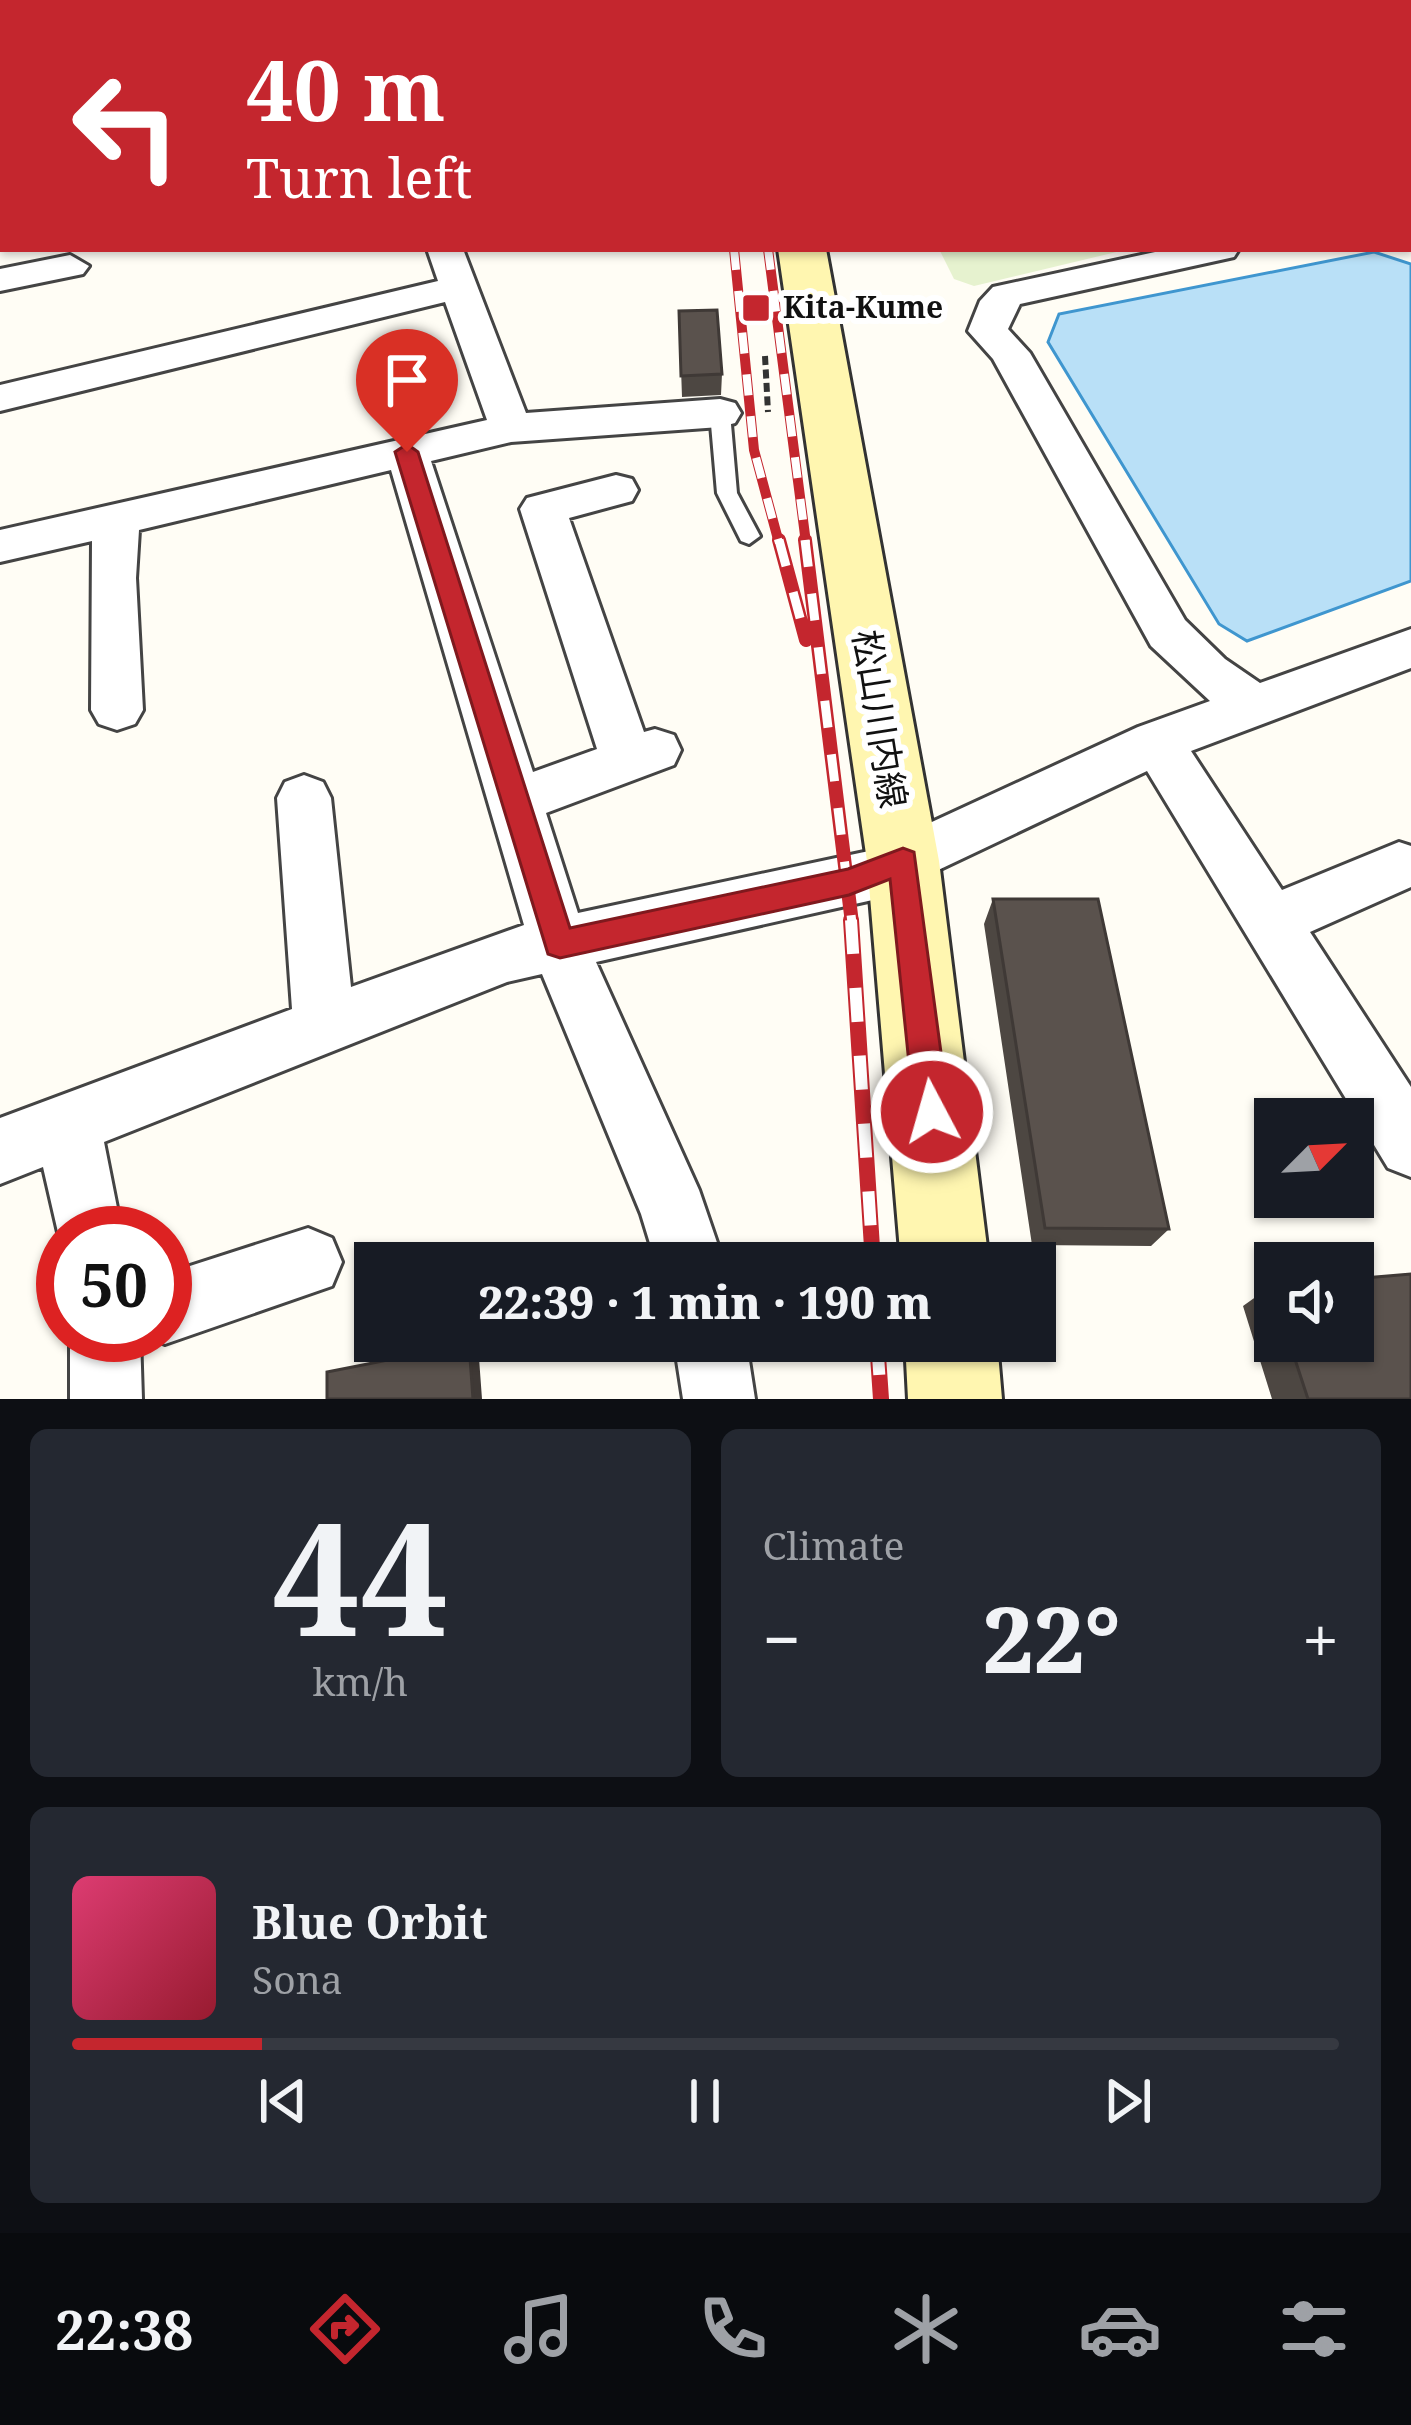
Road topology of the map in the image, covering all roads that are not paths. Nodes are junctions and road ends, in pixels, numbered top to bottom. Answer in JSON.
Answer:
{"nodes":[{"id":1,"x":446,"y":252,"type":"edge"},
{"id":2,"x":802,"y":252,"type":"edge"},
{"id":3,"x":1207,"y":252,"type":"edge"},
{"id":4,"x":70,"y":266,"type":"dead end"},
{"id":5,"x":0,"y":280,"type":"edge"},
{"id":6,"x":460,"y":286,"type":"junction"},
{"id":7,"x":0,"y":398,"type":"edge"},
{"id":8,"x":720,"y":413,"type":"joint"},
{"id":9,"x":511,"y":428,"type":"junction"},
{"id":10,"x":407,"y":452,"type":"junction"},
{"id":11,"x":616,"y":490,"type":"dead end"},
{"id":12,"x":117,"y":519,"type":"junction"},
{"id":13,"x":749,"y":536,"type":"dead end"},
{"id":14,"x":0,"y":547,"type":"edge"},
{"id":15,"x":1411,"y":647,"type":"edge"},
{"id":16,"x":1253,"y":704,"type":"junction"},
{"id":17,"x":117,"y":710,"type":"dead end"},
{"id":18,"x":1157,"y":742,"type":"junction"},
{"id":19,"x":304,"y":798,"type":"dead end"},
{"id":20,"x":516,"y":801,"type":"junction"},
{"id":21,"x":903,"y":861,"type":"junction"},
{"id":22,"x":1400,"y":866,"type":"dead end"},
{"id":23,"x":1270,"y":922,"type":"junction"},
{"id":24,"x":560,"y":944,"type":"junction"},
{"id":25,"x":324,"y":1026,"type":"junction"},
{"id":26,"x":1404,"y":1117,"type":"edge"},
{"id":27,"x":68,"y":1125,"type":"junction"},
{"id":28,"x":0,"y":1151,"type":"edge"},
{"id":29,"x":83,"y":1206,"type":"edge"},
{"id":30,"x":684,"y":1242,"type":"edge"},
{"id":31,"x":943,"y":1242,"type":"edge"},
{"id":32,"x":308,"y":1262,"type":"dead end"},
{"id":33,"x":192,"y":1301,"type":"edge"},
{"id":34,"x":105,"y":1362,"type":"edge"},
{"id":35,"x":713,"y":1362,"type":"edge"},
{"id":36,"x":952,"y":1362,"type":"edge"},
{"id":37,"x":106,"y":1399,"type":"edge"},
{"id":38,"x":719,"y":1399,"type":"edge"},
{"id":39,"x":955,"y":1399,"type":"edge"}],
"edges":[{"from":1,"to":6,"type":"street"},
{"from":2,"to":21,"type":"main road","name":"松山川内線"},
{"from":3,"to":16,"type":"street"},
{"from":4,"to":5,"type":"street"},
{"from":6,"to":7,"type":"street"},
{"from":6,"to":9,"type":"street"},
{"from":8,"to":9,"type":"street"},
{"from":8,"to":13,"type":"lane"},
{"from":9,"to":10,"type":"street"},
{"from":10,"to":12,"type":"street"},
{"from":10,"to":20,"type":"street"},
{"from":11,"to":20,"type":"street"},
{"from":12,"to":14,"type":"street"},
{"from":12,"to":17,"type":"street"},
{"from":15,"to":16,"type":"street"},
{"from":16,"to":18,"type":"street"},
{"from":18,"to":21,"type":"street"},
{"from":18,"to":23,"type":"street"},
{"from":19,"to":25,"type":"street"},
{"from":20,"to":24,"type":"street"},
{"from":21,"to":24,"type":"street"},
{"from":21,"to":31,"type":"main road","name":"松山川内線"},
{"from":22,"to":23,"type":"street"},
{"from":23,"to":26,"type":"street"},
{"from":24,"to":25,"type":"street"},
{"from":24,"to":30,"type":"street"},
{"from":25,"to":27,"type":"street"},
{"from":27,"to":28,"type":"street"},
{"from":27,"to":29,"type":"street"},
{"from":32,"to":33,"type":"street"},
{"from":34,"to":37,"type":"street"},
{"from":35,"to":38,"type":"street"},
{"from":36,"to":39,"type":"main road"}]}
